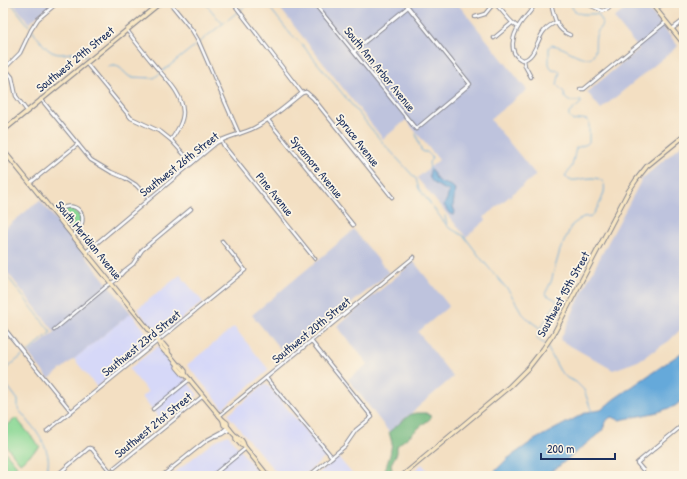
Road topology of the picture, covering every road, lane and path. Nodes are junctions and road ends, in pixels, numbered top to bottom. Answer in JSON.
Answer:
{"nodes":[{"id":1,"x":48,"y":3,"type":"edge"},
{"id":2,"x":57,"y":3,"type":"edge"},
{"id":3,"x":160,"y":3,"type":"edge"},
{"id":4,"x":170,"y":3,"type":"edge"},
{"id":5,"x":233,"y":3,"type":"edge"},
{"id":6,"x":314,"y":3,"type":"edge"},
{"id":7,"x":405,"y":3,"type":"edge"},
{"id":8,"x":494,"y":3,"type":"edge"},
{"id":9,"x":535,"y":3,"type":"edge"},
{"id":10,"x":551,"y":3,"type":"edge"},
{"id":11,"x":585,"y":3,"type":"edge"},
{"id":12,"x":614,"y":3,"type":"edge"},
{"id":13,"x":651,"y":3,"type":"edge"},
{"id":14,"x":664,"y":3,"type":"edge"},
{"id":15,"x":52,"y":7,"type":"junction"},
{"id":16,"x":408,"y":7,"type":"junction"},
{"id":17,"x":656,"y":9,"type":"junction"},
{"id":18,"x":475,"y":17,"type":"dead end"},
{"id":19,"x":684,"y":20,"type":"edge"},
{"id":20,"x":557,"y":22,"type":"junction"},
{"id":21,"x":666,"y":22,"type":"junction"},
{"id":22,"x":512,"y":23,"type":"junction"},
{"id":23,"x":518,"y":27,"type":"junction"},
{"id":24,"x":672,"y":29,"type":"junction"},
{"id":25,"x":126,"y":30,"type":"junction"},
{"id":26,"x":570,"y":35,"type":"dead end"},
{"id":27,"x":494,"y":38,"type":"dead end"},
{"id":28,"x":684,"y":44,"type":"edge"},
{"id":29,"x":354,"y":52,"type":"junction"},
{"id":30,"x":524,"y":60,"type":"junction"},
{"id":31,"x":86,"y":63,"type":"junction"},
{"id":32,"x":4,"y":67,"type":"edge"},
{"id":33,"x":531,"y":77,"type":"dead end"},
{"id":34,"x":580,"y":89,"type":"dead end"},
{"id":35,"x":302,"y":93,"type":"junction"},
{"id":36,"x":41,"y":99,"type":"junction"},
{"id":37,"x":27,"y":111,"type":"junction"},
{"id":38,"x":268,"y":120,"type":"junction"},
{"id":39,"x":3,"y":131,"type":"edge"},
{"id":40,"x":239,"y":134,"type":"junction"},
{"id":41,"x":684,"y":136,"type":"edge"},
{"id":42,"x":171,"y":140,"type":"junction"},
{"id":43,"x":221,"y":140,"type":"junction"},
{"id":44,"x":78,"y":144,"type":"junction"},
{"id":45,"x":3,"y":150,"type":"edge"},
{"id":46,"x":192,"y":163,"type":"junction"},
{"id":47,"x":30,"y":184,"type":"junction"},
{"id":48,"x":392,"y":197,"type":"dead end"},
{"id":49,"x":149,"y":199,"type":"junction"},
{"id":50,"x":191,"y":209,"type":"dead end"},
{"id":51,"x":55,"y":214,"type":"junction"},
{"id":52,"x":353,"y":225,"type":"dead end"},
{"id":53,"x":73,"y":236,"type":"junction"},
{"id":54,"x":222,"y":241,"type":"dead end"},
{"id":55,"x":86,"y":252,"type":"junction"},
{"id":56,"x":414,"y":257,"type":"dead end"},
{"id":57,"x":315,"y":259,"type":"dead end"},
{"id":58,"x":111,"y":283,"type":"junction"},
{"id":59,"x":3,"y":327,"type":"edge"},
{"id":60,"x":54,"y":330,"type":"dead end"},
{"id":61,"x":311,"y":341,"type":"junction"},
{"id":62,"x":159,"y":342,"type":"junction"},
{"id":63,"x":266,"y":378,"type":"junction"},
{"id":64,"x":190,"y":379,"type":"junction"},
{"id":65,"x":203,"y":396,"type":"junction"},
{"id":66,"x":153,"y":409,"type":"dead end"},
{"id":67,"x":71,"y":411,"type":"junction"},
{"id":68,"x":219,"y":416,"type":"junction"},
{"id":69,"x":684,"y":424,"type":"edge"},
{"id":70,"x":229,"y":427,"type":"junction"},
{"id":71,"x":47,"y":430,"type":"dead end"},
{"id":72,"x":245,"y":447,"type":"junction"},
{"id":73,"x":332,"y":457,"type":"junction"},
{"id":74,"x":114,"y":468,"type":"dead end"},
{"id":75,"x":643,"y":470,"type":"dead end"},
{"id":76,"x":56,"y":476,"type":"edge"},
{"id":77,"x":114,"y":476,"type":"edge"},
{"id":78,"x":162,"y":476,"type":"edge"},
{"id":79,"x":212,"y":476,"type":"edge"},
{"id":80,"x":268,"y":476,"type":"edge"},
{"id":81,"x":309,"y":476,"type":"edge"},
{"id":82,"x":402,"y":476,"type":"edge"}],
"edges":[{"from":1,"to":15,"type":"street"},
{"from":2,"to":15,"type":"street"},
{"from":3,"to":25,"type":"main road","name":"Southwest 29th Street"},
{"from":4,"to":40,"type":"street"},
{"from":5,"to":35,"type":"street"},
{"from":6,"to":29,"type":"street","name":"South Ann Arbor Avenue"},
{"from":7,"to":16,"type":"street"},
{"from":8,"to":18,"type":"street"},
{"from":8,"to":22,"type":"street"},
{"from":9,"to":23,"type":"street"},
{"from":10,"to":20,"type":"street"},
{"from":11,"to":12,"type":"street"},
{"from":13,"to":17,"type":"main road"},
{"from":14,"to":17,"type":"street"},
{"from":15,"to":32,"type":"street"},
{"from":16,"to":29,"type":"street"},
{"from":16,"to":29,"type":"street","name":"South Ann Arbor Avenue"},
{"from":17,"to":21,"type":"main road"},
{"from":19,"to":24,"type":"street"},
{"from":20,"to":26,"type":"street"},
{"from":20,"to":30,"type":"street"},
{"from":21,"to":24,"type":"main road"},
{"from":21,"to":34,"type":"street"},
{"from":22,"to":23,"type":"street"},
{"from":22,"to":27,"type":"street"},
{"from":23,"to":30,"type":"street"},
{"from":24,"to":28,"type":"main road"},
{"from":25,"to":31,"type":"main road","name":"Southwest 29th Street"},
{"from":25,"to":42,"type":"street"},
{"from":30,"to":33,"type":"street"},
{"from":31,"to":36,"type":"main road","name":"Southwest 29th Street"},
{"from":31,"to":42,"type":"street"},
{"from":32,"to":37,"type":"street"},
{"from":35,"to":38,"type":"street","name":"Southwest 26th Street"},
{"from":35,"to":48,"type":"street","name":"Spruce Avenue"},
{"from":36,"to":37,"type":"main road","name":"Southwest 29th Street"},
{"from":36,"to":44,"type":"street"},
{"from":37,"to":39,"type":"main road","name":"Southwest 29th Street"},
{"from":38,"to":40,"type":"street","name":"Southwest 26th Street"},
{"from":38,"to":52,"type":"street","name":"Sycamore Avenue"},
{"from":40,"to":43,"type":"street","name":"Southwest 26th Street"},
{"from":41,"to":82,"type":"main road","name":"Southwest 15th Street"},
{"from":42,"to":46,"type":"street"},
{"from":43,"to":46,"type":"street","name":"Southwest 26th Street"},
{"from":43,"to":57,"type":"street","name":"Pine Avenue"},
{"from":44,"to":47,"type":"street"},
{"from":44,"to":49,"type":"street"},
{"from":45,"to":47,"type":"main road","name":"South Meridian Avenue"},
{"from":46,"to":49,"type":"street","name":"Southwest 26th Street"},
{"from":47,"to":51,"type":"main road","name":"South Meridian Avenue"},
{"from":49,"to":55,"type":"street","name":"Southwest 26th Street"},
{"from":50,"to":58,"type":"street"},
{"from":51,"to":53,"type":"main road","name":"South Meridian Avenue"},
{"from":51,"to":53,"type":"street"},
{"from":53,"to":55,"type":"main road","name":"South Meridian Avenue"},
{"from":54,"to":62,"type":"street","name":"Southwest 23rd Street"},
{"from":55,"to":58,"type":"main road","name":"South Meridian Avenue"},
{"from":56,"to":61,"type":"street","name":"Southwest 20th Street"},
{"from":58,"to":60,"type":"street"},
{"from":58,"to":62,"type":"main road","name":"South Meridian Avenue"},
{"from":59,"to":67,"type":"street"},
{"from":61,"to":63,"type":"street","name":"Southwest 20th Street"},
{"from":61,"to":73,"type":"street"},
{"from":62,"to":64,"type":"main road","name":"South Meridian Avenue"},
{"from":62,"to":67,"type":"street","name":"Southwest 23rd Street"},
{"from":63,"to":68,"type":"street","name":"Southwest 20th Street"},
{"from":63,"to":73,"type":"street"},
{"from":64,"to":65,"type":"main road","name":"South Meridian Avenue"},
{"from":64,"to":66,"type":"street"},
{"from":65,"to":68,"type":"main road","name":"South Meridian Avenue"},
{"from":65,"to":74,"type":"street","name":"Southwest 21st Street"},
{"from":67,"to":71,"type":"street","name":"Southwest 23rd Street"},
{"from":68,"to":70,"type":"main road","name":"South Meridian Avenue"},
{"from":69,"to":75,"type":"street"},
{"from":70,"to":72,"type":"main road","name":"South Meridian Avenue"},
{"from":70,"to":78,"type":"street"},
{"from":72,"to":79,"type":"street"},
{"from":72,"to":80,"type":"main road","name":"South Meridian Avenue"},
{"from":73,"to":81,"type":"street"},
{"from":76,"to":77,"type":"street"}]}
